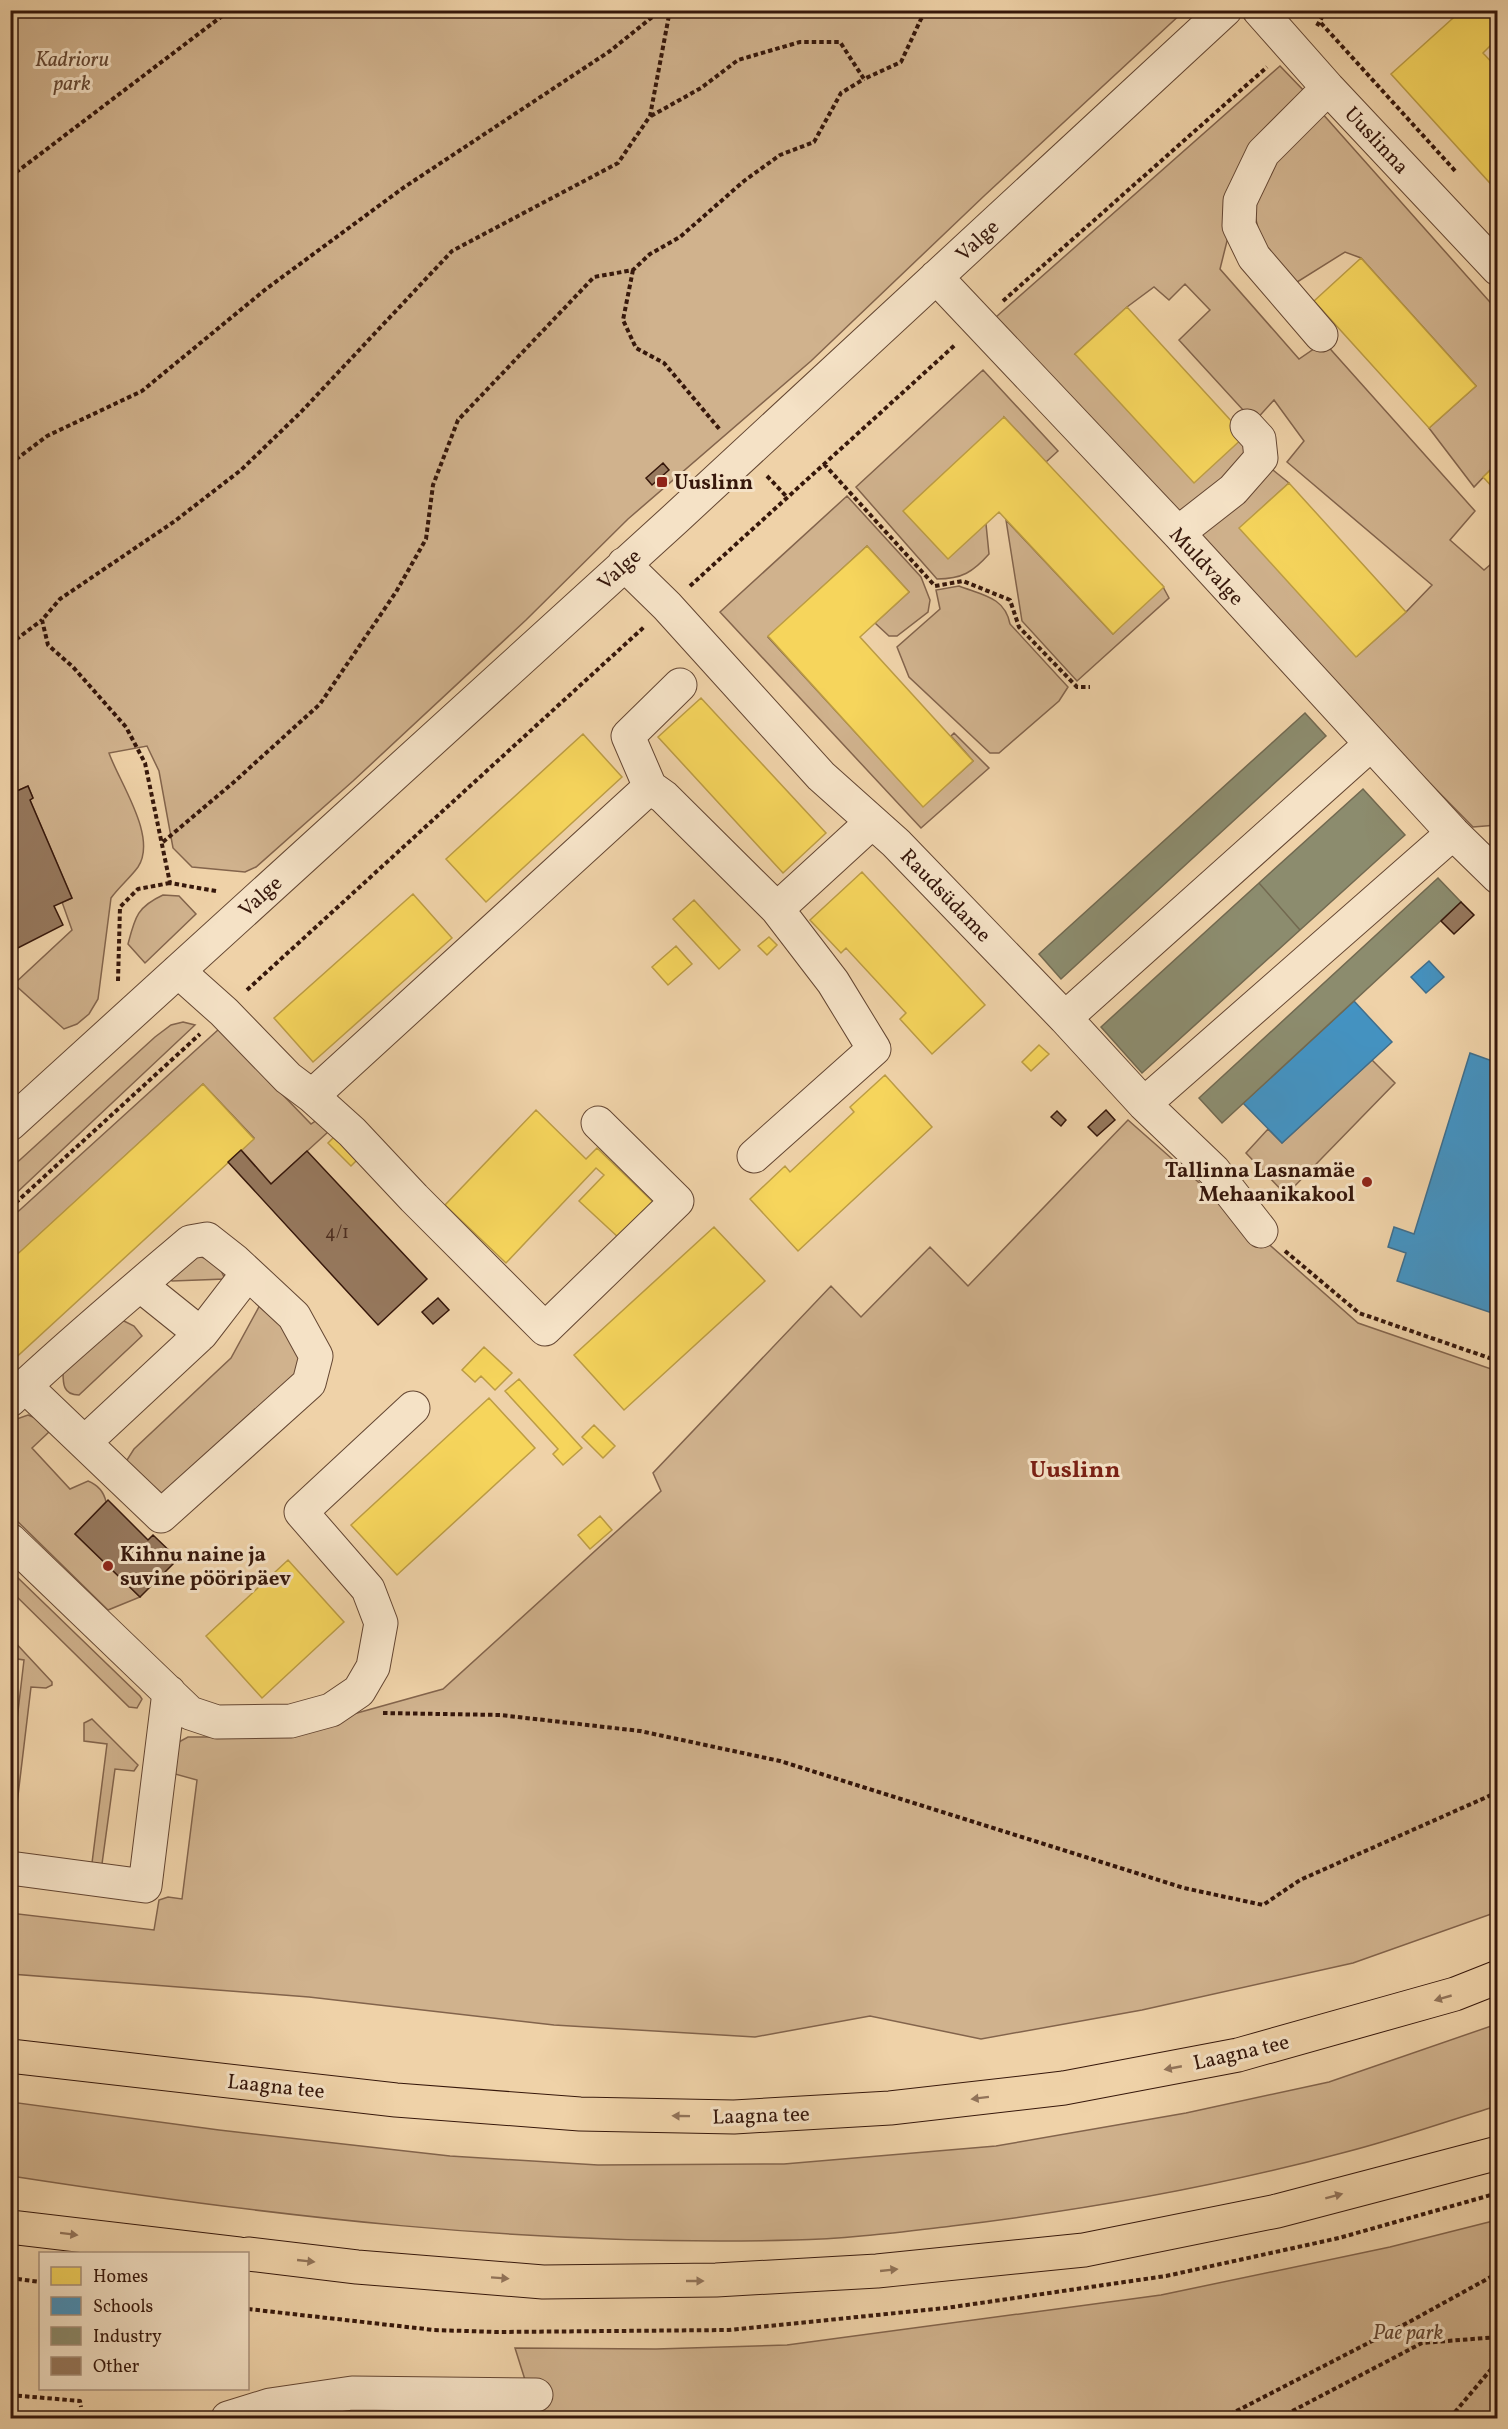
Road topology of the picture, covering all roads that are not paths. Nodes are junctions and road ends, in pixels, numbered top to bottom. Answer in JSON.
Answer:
{"nodes":[{"id":1,"x":1225,"y":10,"type":"edge"},
{"id":2,"x":1259,"y":10,"type":"edge"},
{"id":3,"x":1328,"y":88,"type":"junction"},
{"id":4,"x":1497,"y":269,"type":"edge"},
{"id":5,"x":936,"y":277,"type":"junction"},
{"id":6,"x":1321,"y":335,"type":"dead end"},
{"id":7,"x":1247,"y":426,"type":"dead end"},
{"id":8,"x":1178,"y":533,"type":"junction"},
{"id":9,"x":624,"y":564,"type":"junction"},
{"id":10,"x":680,"y":685,"type":"dead end"},
{"id":11,"x":1371,"y":744,"type":"junction"},
{"id":12,"x":650,"y":787,"type":"junction"},
{"id":13,"x":873,"y":822,"type":"junction"},
{"id":14,"x":1453,"y":833,"type":"junction"},
{"id":15,"x":1491,"y":858,"type":"edge"},
{"id":16,"x":777,"y":909,"type":"junction"},
{"id":17,"x":178,"y":971,"type":"junction"},
{"id":18,"x":1065,"y":1018,"type":"junction"},
{"id":19,"x":312,"y":1096,"type":"junction"},
{"id":20,"x":1144,"y":1104,"type":"junction"},
{"id":21,"x":598,"y":1123,"type":"dead end"},
{"id":22,"x":10,"y":1124,"type":"edge"},
{"id":23,"x":754,"y":1156,"type":"dead end"},
{"id":24,"x":1261,"y":1231,"type":"road end"},
{"id":25,"x":248,"y":1273,"type":"junction"},
{"id":26,"x":140,"y":1285,"type":"junction"},
{"id":27,"x":201,"y":1334,"type":"junction"},
{"id":28,"x":18,"y":1393,"type":"edge"},
{"id":29,"x":412,"y":1408,"type":"dead end"},
{"id":30,"x":85,"y":1443,"type":"junction"},
{"id":31,"x":10,"y":1540,"type":"edge"},
{"id":32,"x":169,"y":1692,"type":"junction"},
{"id":33,"x":10,"y":1868,"type":"edge"},
{"id":34,"x":1497,"y":1977,"type":"edge"},
{"id":35,"x":10,"y":2056,"type":"edge"},
{"id":36,"x":1497,"y":2153,"type":"edge"},
{"id":37,"x":10,"y":2227,"type":"edge"},
{"id":38,"x":230,"y":2252,"type":"edge"},
{"id":39,"x":249,"y":2254,"type":"edge"},
{"id":40,"x":536,"y":2395,"type":"dead end"},
{"id":41,"x":228,"y":2418,"type":"edge"}],
"edges":[{"from":1,"to":5,"type":"street","name":"Valge"},
{"from":2,"to":3,"type":"street","name":"Uuslinna"},
{"from":3,"to":4,"type":"street","name":"Uuslinna"},
{"from":3,"to":6,"type":"street"},
{"from":5,"to":8,"type":"street","name":"Muldvalge"},
{"from":5,"to":9,"type":"street","name":"Valge"},
{"from":7,"to":8,"type":"street"},
{"from":8,"to":11,"type":"street","name":"Muldvalge"},
{"from":9,"to":13,"type":"street","name":"Raudsüdame"},
{"from":9,"to":17,"type":"street","name":"Valge"},
{"from":10,"to":12,"type":"street"},
{"from":11,"to":14,"type":"street","name":"Muldvalge"},
{"from":11,"to":18,"type":"street"},
{"from":12,"to":16,"type":"street"},
{"from":12,"to":19,"type":"street"},
{"from":13,"to":16,"type":"street"},
{"from":13,"to":18,"type":"street","name":"Raudsüdame"},
{"from":14,"to":15,"type":"street","name":"Muldvalge"},
{"from":14,"to":20,"type":"street"},
{"from":16,"to":23,"type":"street"},
{"from":17,"to":19,"type":"street"},
{"from":17,"to":22,"type":"street","name":"Valge"},
{"from":18,"to":20,"type":"street","name":"Raudsüdame"},
{"from":19,"to":21,"type":"street"},
{"from":20,"to":24,"type":"street","name":"Raudsüdame"},
{"from":25,"to":26,"type":"street"},
{"from":25,"to":27,"type":"street"},
{"from":25,"to":30,"type":"street"},
{"from":26,"to":27,"type":"street"},
{"from":26,"to":28,"type":"street"},
{"from":27,"to":30,"type":"street"},
{"from":28,"to":30,"type":"street"},
{"from":29,"to":32,"type":"street"},
{"from":31,"to":32,"type":"street"},
{"from":32,"to":33,"type":"street"},
{"from":34,"to":35,"type":"main road","name":"Laagna tee","one_way":true},
{"from":39,"to":36,"type":"main road","one_way":true},
{"from":37,"to":38,"type":"main road","one_way":true},
{"from":40,"to":41,"type":"street"}]}
